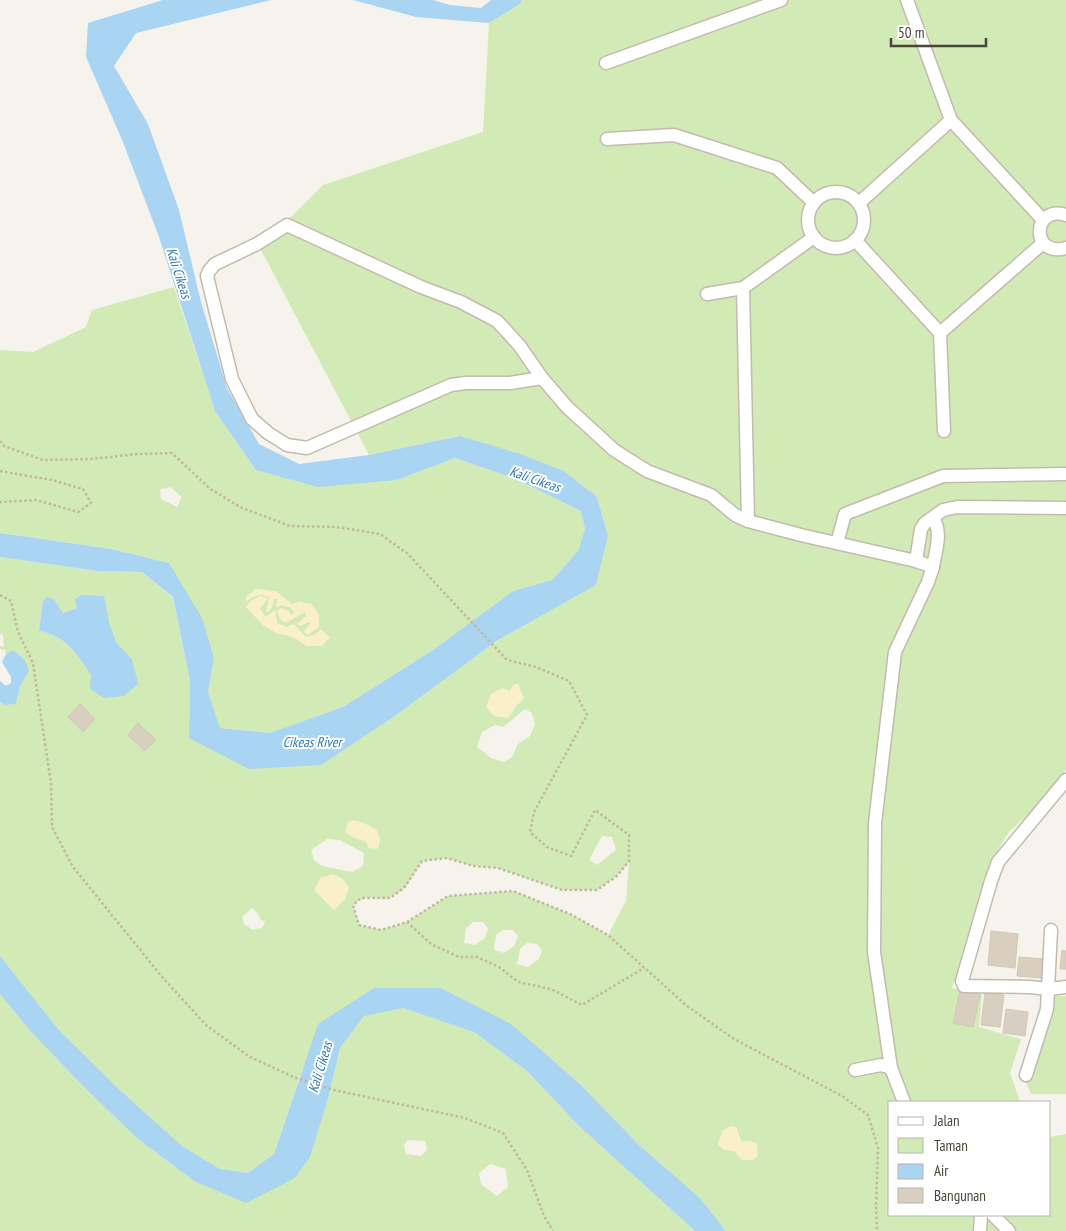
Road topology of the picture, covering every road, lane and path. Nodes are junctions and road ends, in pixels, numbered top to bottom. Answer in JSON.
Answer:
{"nodes":[{"id":1,"x":781,"y":0,"type":"edge"},
{"id":2,"x":907,"y":0,"type":"edge"},
{"id":3,"x":606,"y":63,"type":"dead end"},
{"id":4,"x":950,"y":120,"type":"junction"},
{"id":5,"x":607,"y":139,"type":"dead end"},
{"id":6,"x":859,"y":202,"type":"junction"},
{"id":7,"x":814,"y":203,"type":"junction"},
{"id":8,"x":1066,"y":214,"type":"edge"},
{"id":9,"x":1043,"y":220,"type":"junction"},
{"id":10,"x":814,"y":237,"type":"junction"},
{"id":11,"x":855,"y":240,"type":"junction"},
{"id":12,"x":1043,"y":243,"type":"junction"},
{"id":13,"x":1066,"y":248,"type":"edge"},
{"id":14,"x":743,"y":288,"type":"junction"},
{"id":15,"x":707,"y":294,"type":"dead end"},
{"id":16,"x":940,"y":332,"type":"junction"},
{"id":17,"x":542,"y":378,"type":"junction"},
{"id":18,"x":944,"y":430,"type":"dead end"},
{"id":19,"x":0,"y":441,"type":"edge"},
{"id":20,"x":0,"y":471,"type":"edge"},
{"id":21,"x":1066,"y":474,"type":"edge"},
{"id":22,"x":0,"y":502,"type":"edge"},
{"id":23,"x":1066,"y":508,"type":"edge"},
{"id":24,"x":933,"y":519,"type":"junction"},
{"id":25,"x":748,"y":521,"type":"junction"},
{"id":26,"x":837,"y":543,"type":"junction"},
{"id":27,"x":916,"y":561,"type":"junction"},
{"id":28,"x":933,"y":567,"type":"junction"},
{"id":29,"x":0,"y":595,"type":"edge"},
{"id":30,"x":1066,"y":780,"type":"edge"},
{"id":31,"x":407,"y":922,"type":"junction"},
{"id":32,"x":1051,"y":930,"type":"dead end"},
{"id":33,"x":644,"y":968,"type":"junction"},
{"id":34,"x":1066,"y":987,"type":"edge"},
{"id":35,"x":1049,"y":989,"type":"junction"},
{"id":36,"x":891,"y":1068,"type":"junction"},
{"id":37,"x":855,"y":1070,"type":"dead end"},
{"id":38,"x":1026,"y":1075,"type":"dead end"},
{"id":39,"x":904,"y":1101,"type":"edge"},
{"id":40,"x":982,"y":1216,"type":"edge"},
{"id":41,"x":994,"y":1216,"type":"edge"},
{"id":42,"x":553,"y":1231,"type":"edge"},
{"id":43,"x":877,"y":1231,"type":"edge"},
{"id":44,"x":980,"y":1231,"type":"edge"},
{"id":45,"x":1009,"y":1231,"type":"edge"}],
"edges":[{"from":1,"to":3,"type":"street"},
{"from":2,"to":4,"type":"street"},
{"from":4,"to":6,"type":"street"},
{"from":4,"to":9,"type":"street"},
{"from":5,"to":7,"type":"street"},
{"from":6,"to":7,"type":"street"},
{"from":6,"to":11,"type":"street"},
{"from":7,"to":10,"type":"street"},
{"from":8,"to":9,"type":"street"},
{"from":9,"to":12,"type":"street"},
{"from":10,"to":11,"type":"street"},
{"from":10,"to":14,"type":"street"},
{"from":11,"to":16,"type":"street"},
{"from":12,"to":13,"type":"street"},
{"from":12,"to":16,"type":"street"},
{"from":14,"to":15,"type":"street"},
{"from":14,"to":25,"type":"street"},
{"from":16,"to":18,"type":"street"},
{"from":17,"to":17,"type":"street"},
{"from":17,"to":25,"type":"street"},
{"from":19,"to":31,"type":"path"},
{"from":20,"to":22,"type":"path"},
{"from":21,"to":26,"type":"street"},
{"from":23,"to":24,"type":"street"},
{"from":24,"to":27,"type":"street"},
{"from":24,"to":28,"type":"street"},
{"from":25,"to":26,"type":"street"},
{"from":26,"to":27,"type":"street"},
{"from":27,"to":28,"type":"street"},
{"from":28,"to":36,"type":"street"},
{"from":29,"to":42,"type":"path"},
{"from":30,"to":35,"type":"street"},
{"from":31,"to":33,"type":"path"},
{"from":31,"to":33,"type":"path"},
{"from":32,"to":35,"type":"street"},
{"from":33,"to":43,"type":"path"},
{"from":34,"to":35,"type":"street"},
{"from":35,"to":38,"type":"street"},
{"from":36,"to":37,"type":"street"},
{"from":36,"to":39,"type":"street"},
{"from":40,"to":44,"type":"street"},
{"from":41,"to":45,"type":"street"}]}
